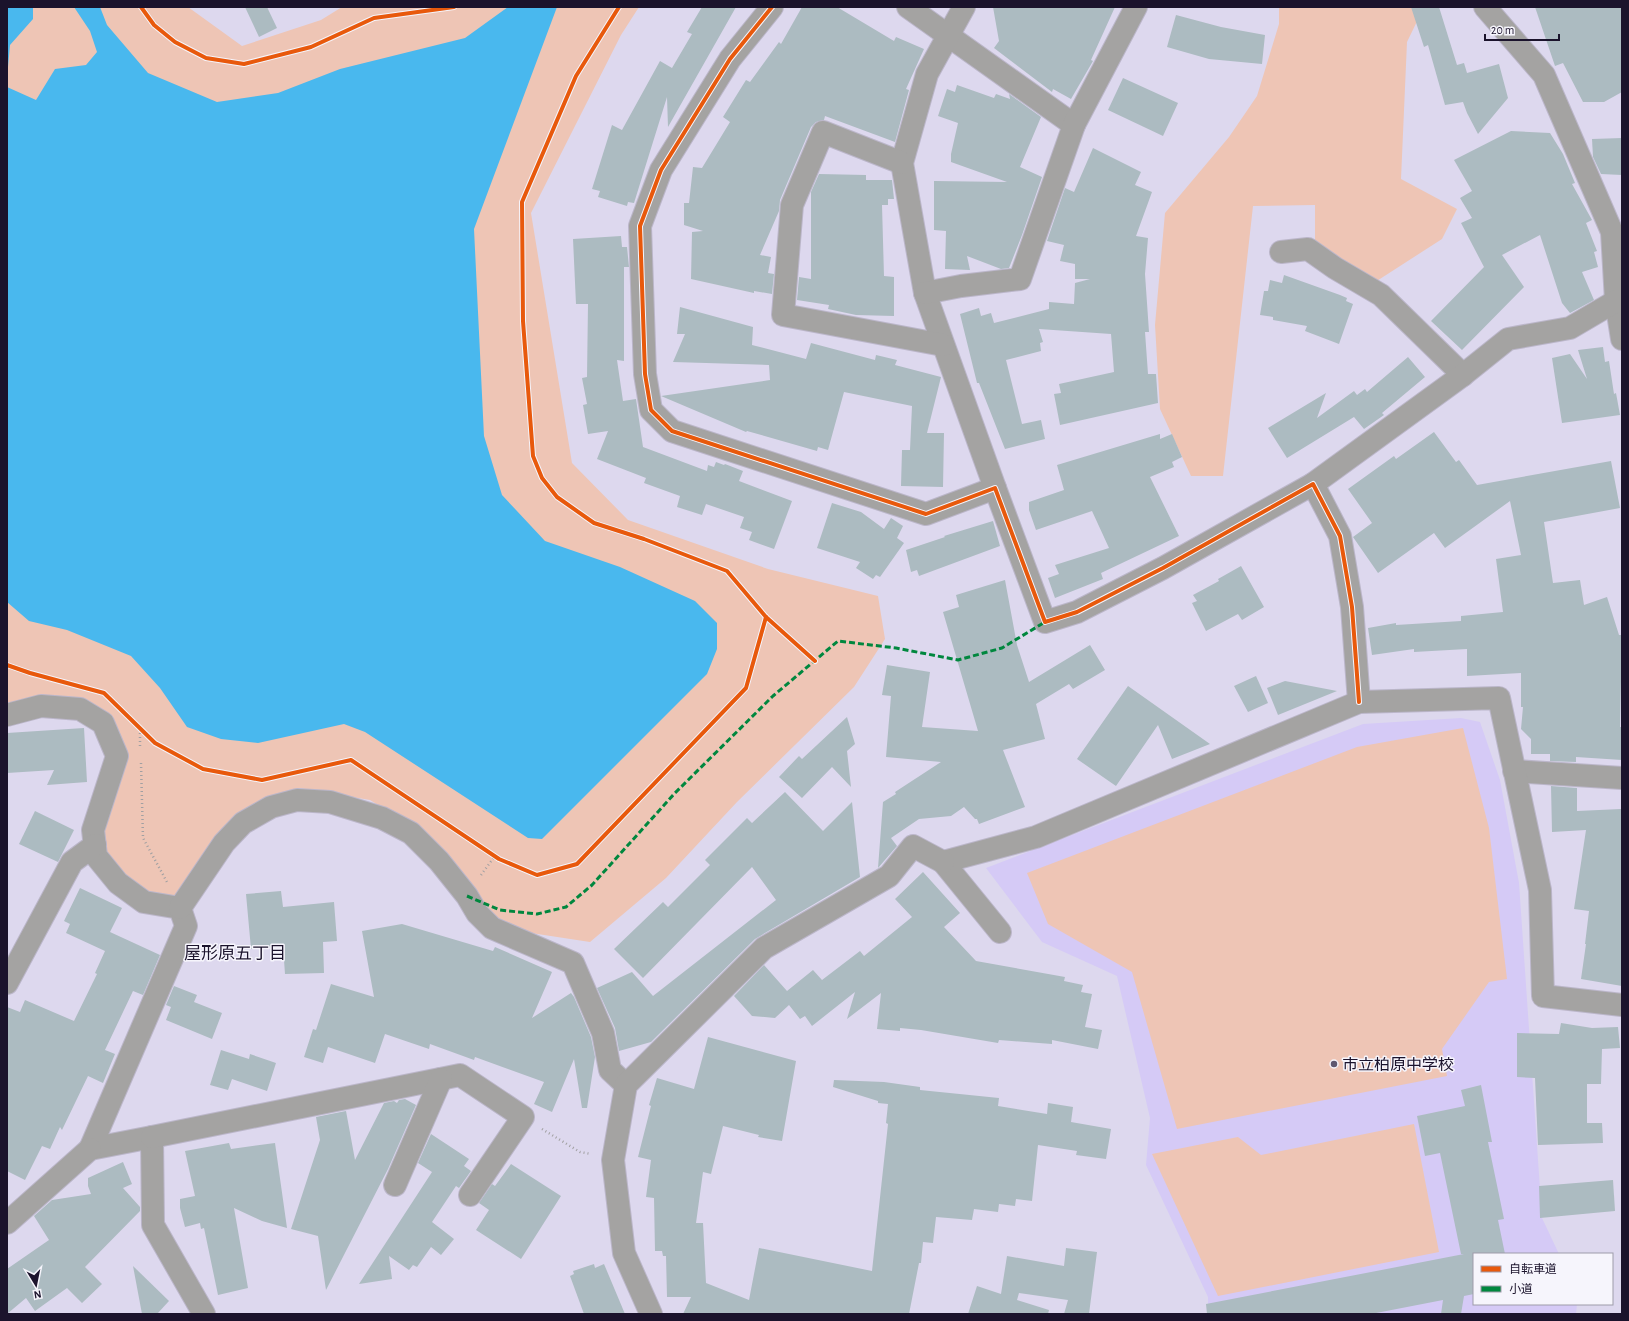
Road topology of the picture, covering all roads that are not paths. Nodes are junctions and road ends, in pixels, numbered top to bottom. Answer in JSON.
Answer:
{"nodes":[{"id":1,"x":772,"y":7,"type":"edge"},
{"id":2,"x":908,"y":7,"type":"edge"},
{"id":3,"x":964,"y":7,"type":"edge"},
{"id":4,"x":1136,"y":7,"type":"edge"},
{"id":5,"x":1485,"y":7,"type":"edge"},
{"id":6,"x":948,"y":36,"type":"junction"},
{"id":7,"x":1074,"y":125,"type":"junction"},
{"id":8,"x":902,"y":163,"type":"junction"},
{"id":9,"x":1282,"y":252,"type":"dead end"},
{"id":10,"x":925,"y":293,"type":"junction"},
{"id":11,"x":1616,"y":301,"type":"junction"},
{"id":12,"x":1622,"y":339,"type":"edge"},
{"id":13,"x":943,"y":345,"type":"junction"},
{"id":14,"x":1463,"y":375,"type":"junction"},
{"id":15,"x":1313,"y":484,"type":"junction"},
{"id":16,"x":995,"y":488,"type":"junction"},
{"id":17,"x":1359,"y":702,"type":"junction"},
{"id":18,"x":7,"y":715,"type":"edge"},
{"id":19,"x":1514,"y":771,"type":"junction"},
{"id":20,"x":1622,"y":778,"type":"edge"},
{"id":21,"x":95,"y":845,"type":"junction"},
{"id":22,"x":943,"y":862,"type":"junction"},
{"id":23,"x":180,"y":908,"type":"junction"},
{"id":24,"x":1000,"y":932,"type":"dead end"},
{"id":25,"x":7,"y":983,"type":"edge"},
{"id":26,"x":1622,"y":1005,"type":"edge"},
{"id":27,"x":441,"y":1079,"type":"junction"},
{"id":28,"x":626,"y":1085,"type":"junction"},
{"id":29,"x":152,"y":1137,"type":"junction"},
{"id":30,"x":90,"y":1149,"type":"junction"},
{"id":31,"x":396,"y":1185,"type":"dead end"},
{"id":32,"x":470,"y":1195,"type":"dead end"},
{"id":33,"x":7,"y":1222,"type":"edge"},
{"id":34,"x":204,"y":1314,"type":"edge"},
{"id":35,"x":651,"y":1314,"type":"edge"}],
"edges":[{"from":1,"to":16,"type":"street"},
{"from":2,"to":6,"type":"street"},
{"from":3,"to":6,"type":"street"},
{"from":4,"to":7,"type":"street"},
{"from":5,"to":11,"type":"street"},
{"from":6,"to":7,"type":"street"},
{"from":6,"to":8,"type":"street"},
{"from":7,"to":10,"type":"street"},
{"from":8,"to":10,"type":"street"},
{"from":8,"to":13,"type":"street"},
{"from":9,"to":14,"type":"street"},
{"from":10,"to":13,"type":"street"},
{"from":11,"to":12,"type":"street"},
{"from":11,"to":14,"type":"street"},
{"from":13,"to":16,"type":"street"},
{"from":14,"to":15,"type":"street"},
{"from":15,"to":16,"type":"street"},
{"from":15,"to":17,"type":"street"},
{"from":17,"to":19,"type":"street"},
{"from":17,"to":22,"type":"street"},
{"from":18,"to":21,"type":"street"},
{"from":19,"to":20,"type":"street"},
{"from":19,"to":26,"type":"street"},
{"from":21,"to":23,"type":"street"},
{"from":21,"to":25,"type":"street"},
{"from":22,"to":24,"type":"street"},
{"from":22,"to":28,"type":"street"},
{"from":23,"to":28,"type":"street"},
{"from":23,"to":30,"type":"street"},
{"from":27,"to":29,"type":"street"},
{"from":27,"to":31,"type":"street"},
{"from":27,"to":32,"type":"street"},
{"from":28,"to":35,"type":"street"},
{"from":29,"to":30,"type":"street"},
{"from":29,"to":34,"type":"street"},
{"from":30,"to":33,"type":"street"}]}
